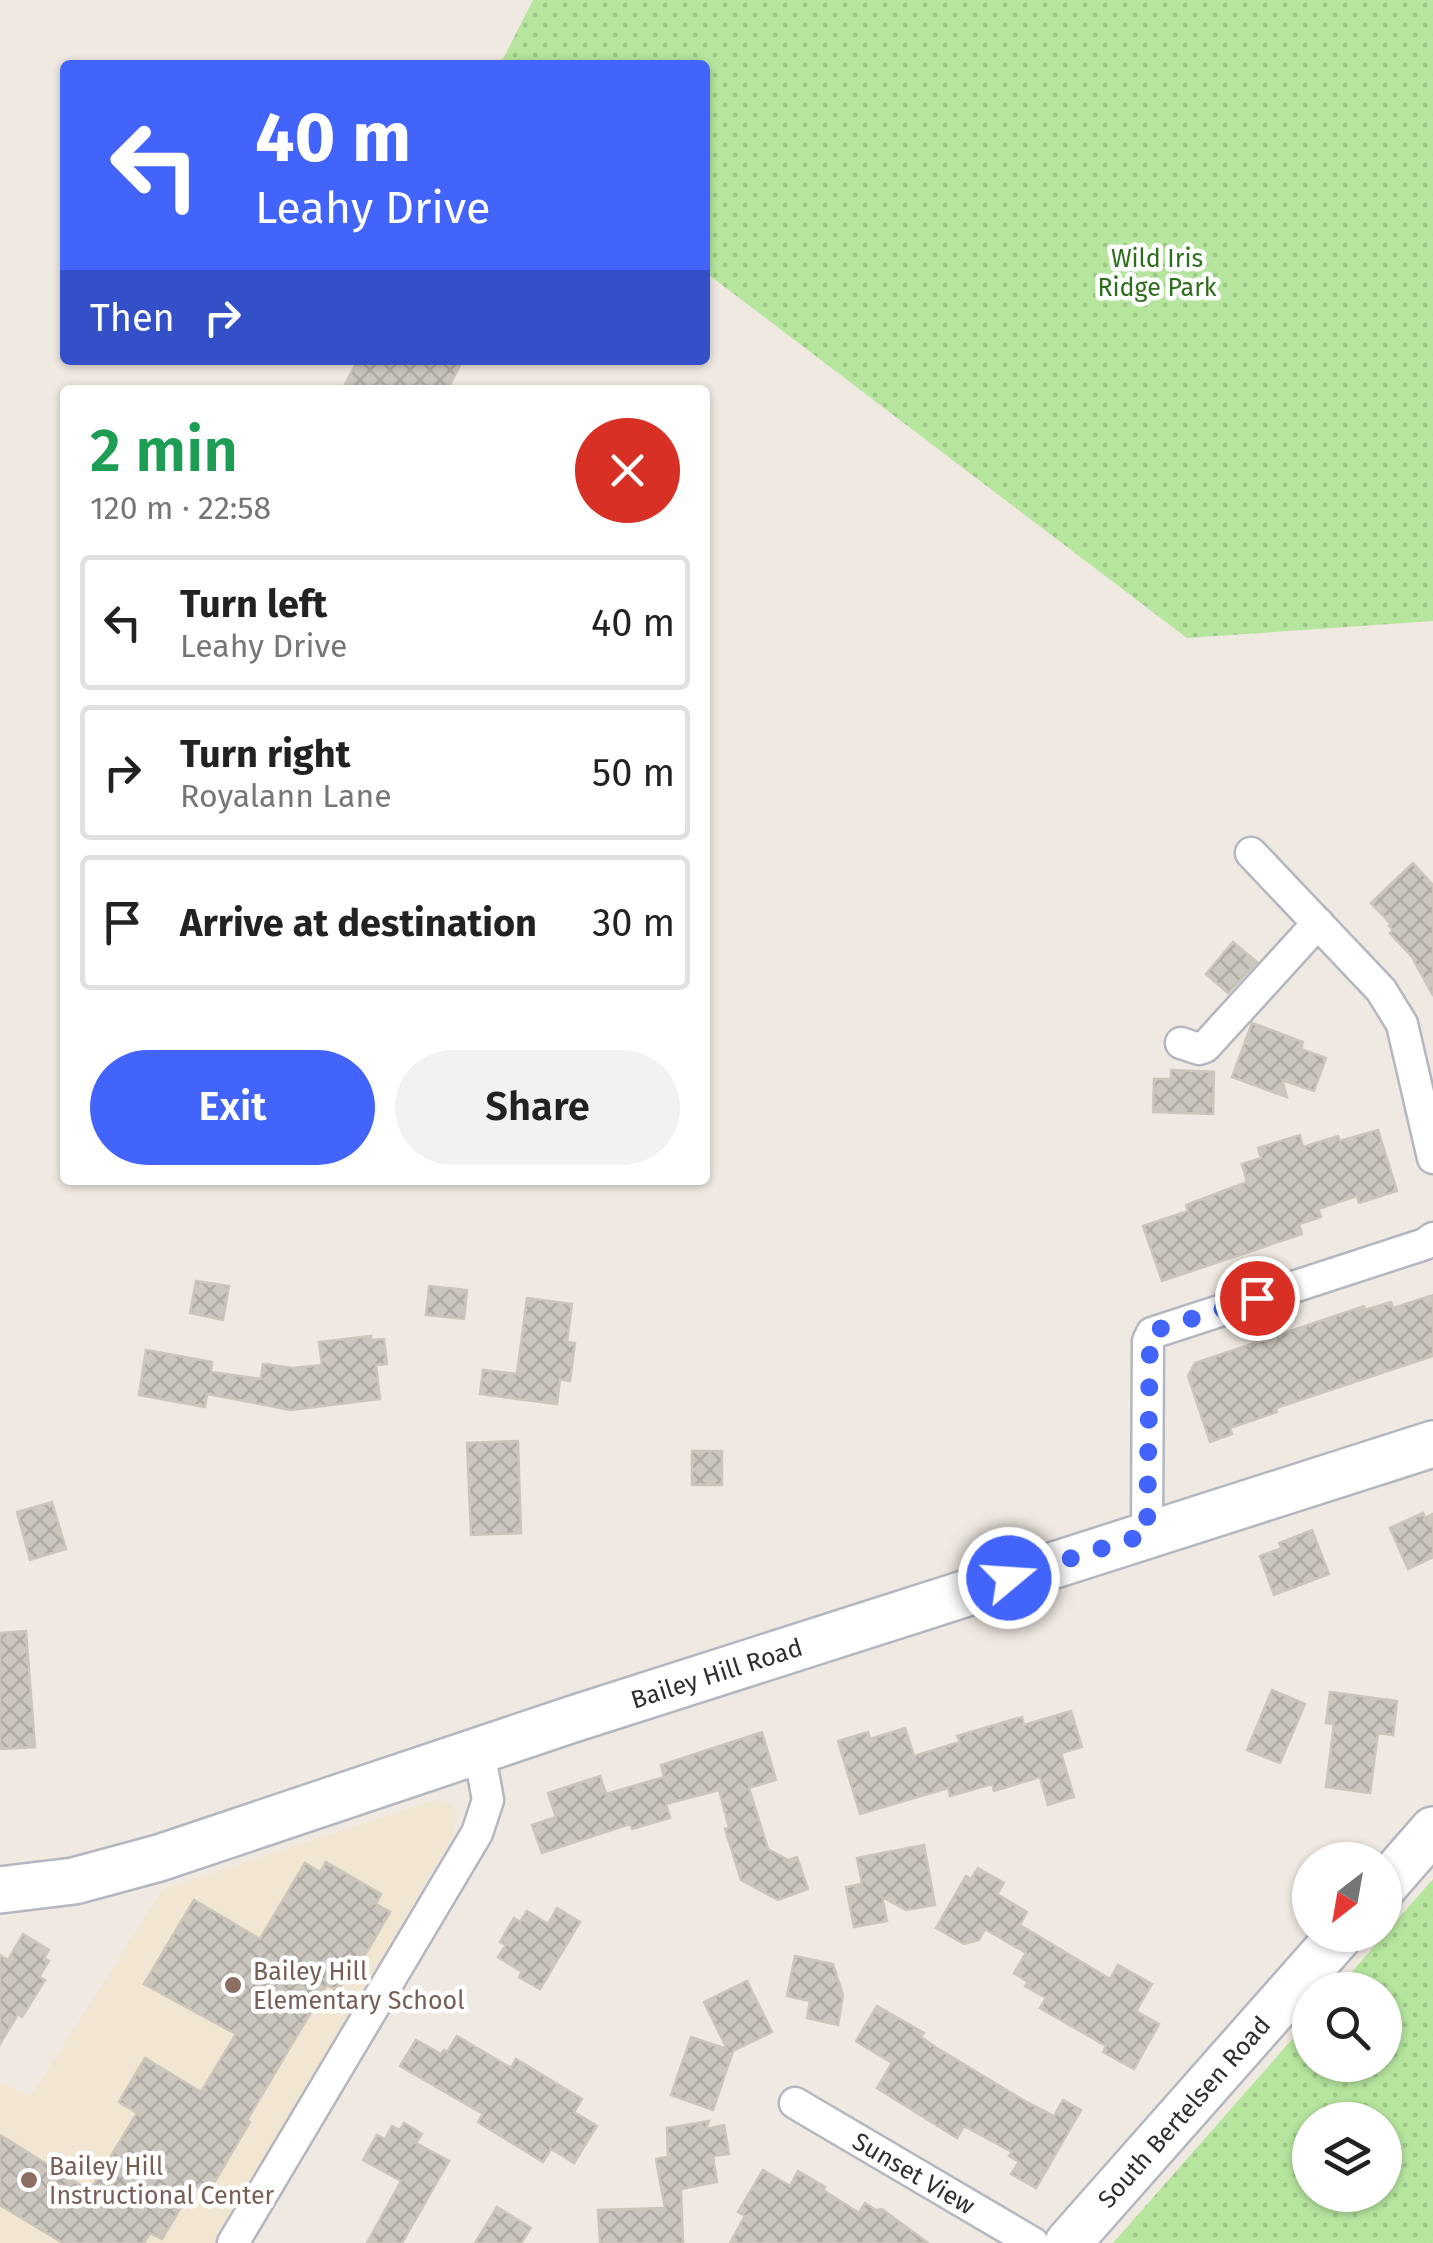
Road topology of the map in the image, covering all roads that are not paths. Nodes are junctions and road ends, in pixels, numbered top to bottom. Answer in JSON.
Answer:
{"nodes":[{"id":1,"x":1251,"y":853,"type":"dead end"},
{"id":2,"x":1318,"y":924,"type":"junction"},
{"id":3,"x":1181,"y":1044,"type":"dead end"},
{"id":4,"x":1433,"y":1158,"type":"edge"},
{"id":5,"x":1433,"y":1238,"type":"edge"},
{"id":6,"x":1433,"y":1444,"type":"edge"},
{"id":7,"x":1147,"y":1534,"type":"junction"},
{"id":8,"x":478,"y":1751,"type":"junction"},
{"id":9,"x":1433,"y":1830,"type":"edge"},
{"id":10,"x":1402,"y":1866,"type":"edge"},
{"id":11,"x":0,"y":1890,"type":"edge"},
{"id":12,"x":1325,"y":1952,"type":"edge"},
{"id":13,"x":795,"y":2103,"type":"dead end"},
{"id":14,"x":233,"y":2243,"type":"edge"},
{"id":15,"x":1032,"y":2243,"type":"edge"},
{"id":16,"x":1068,"y":2243,"type":"edge"}],
"edges":[{"from":1,"to":2,"type":"street"},
{"from":2,"to":3,"type":"street"},
{"from":2,"to":4,"type":"street"},
{"from":5,"to":7,"type":"street"},
{"from":6,"to":7,"type":"main road","name":"Bailey Hill Road"},
{"from":7,"to":8,"type":"main road","name":"Bailey Hill Road"},
{"from":8,"to":11,"type":"main road","name":"Bailey Hill Road"},
{"from":8,"to":14,"type":"street"},
{"from":9,"to":10,"type":"main road"},
{"from":12,"to":16,"type":"main road","name":"South Bertelsen Road"},
{"from":13,"to":15,"type":"street","name":"Sunset View"}]}
